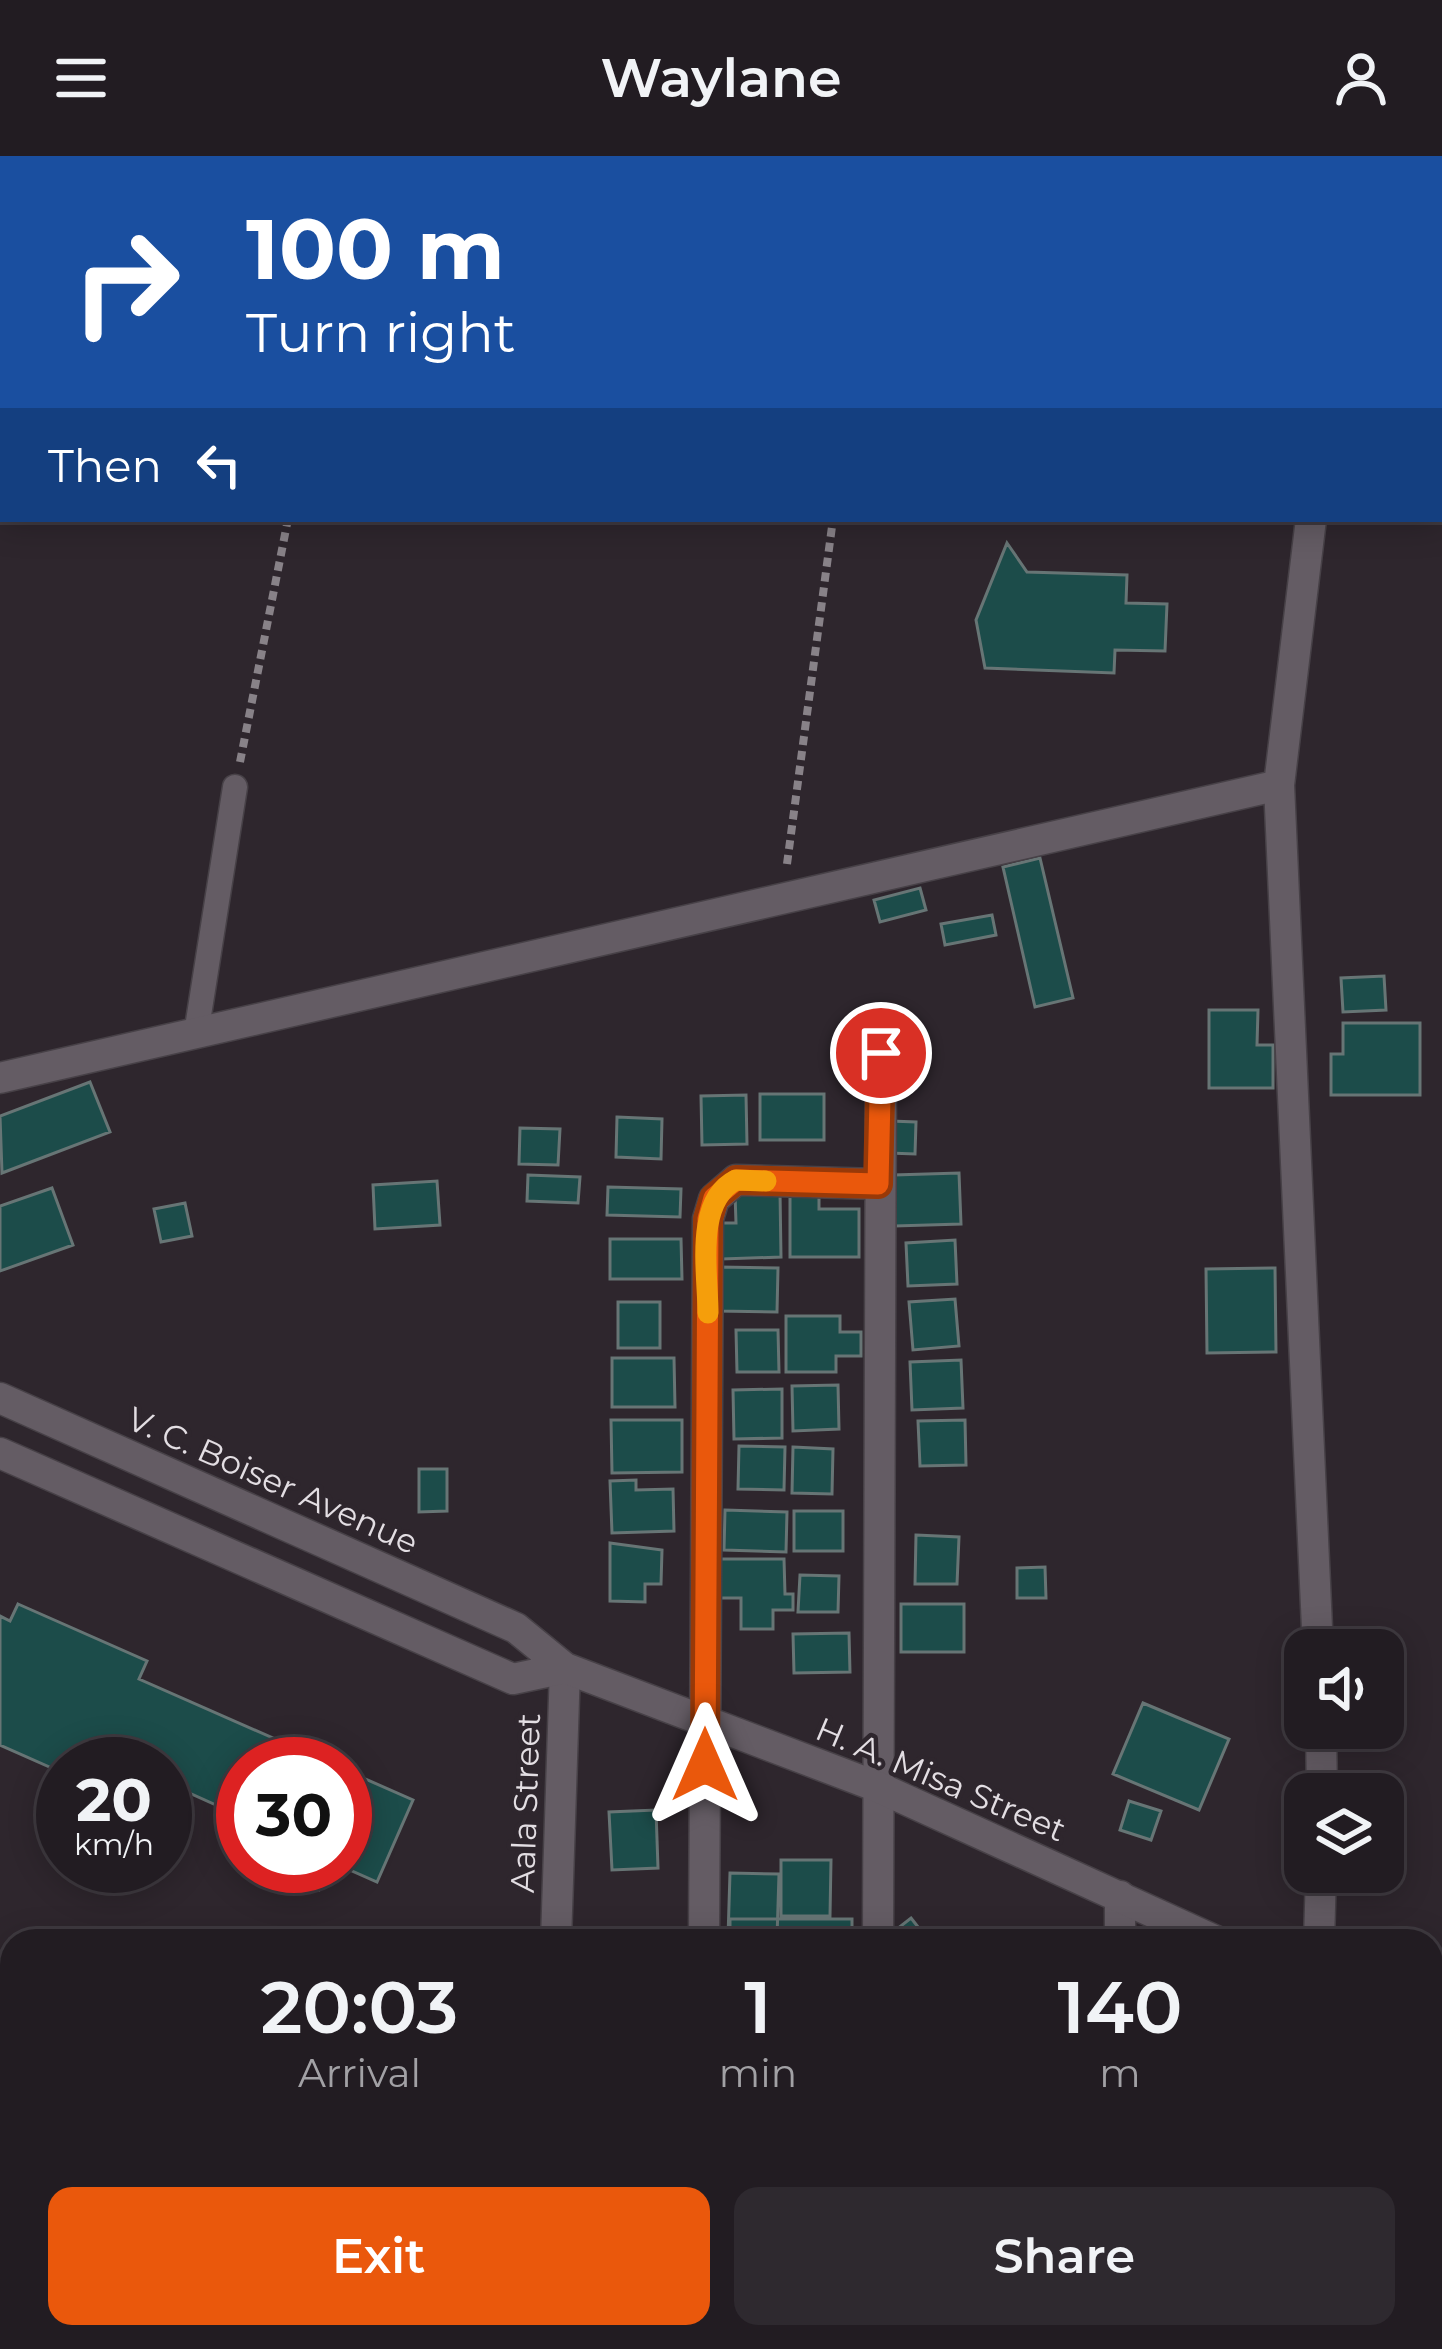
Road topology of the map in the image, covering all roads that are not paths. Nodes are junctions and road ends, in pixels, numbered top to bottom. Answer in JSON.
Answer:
{"nodes":[{"id":1,"x":1311,"y":522,"type":"edge"},
{"id":2,"x":1279,"y":785,"type":"junction"},
{"id":3,"x":235,"y":788,"type":"road end"},
{"id":4,"x":196,"y":1034,"type":"junction"},
{"id":5,"x":881,"y":1053,"type":"dead end"},
{"id":6,"x":0,"y":1078,"type":"edge"},
{"id":7,"x":878,"y":1184,"type":"junction"},
{"id":8,"x":0,"y":1398,"type":"edge"},
{"id":9,"x":72,"y":1430,"type":"junction"},
{"id":10,"x":0,"y":1453,"type":"edge"},
{"id":11,"x":52,"y":1475,"type":"junction"},
{"id":12,"x":515,"y":1628,"type":"joint"},
{"id":13,"x":1317,"y":1629,"type":"edge"},
{"id":14,"x":565,"y":1668,"type":"junction"},
{"id":15,"x":706,"y":1721,"type":"junction"},
{"id":16,"x":878,"y":1787,"type":"junction"},
{"id":17,"x":1320,"y":1893,"type":"edge"},
{"id":18,"x":1120,"y":1896,"type":"junction"},
{"id":19,"x":556,"y":1929,"type":"edge"},
{"id":20,"x":704,"y":1929,"type":"edge"},
{"id":21,"x":878,"y":1929,"type":"edge"},
{"id":22,"x":1120,"y":1929,"type":"edge"},
{"id":23,"x":1190,"y":1929,"type":"edge"},
{"id":24,"x":1319,"y":1929,"type":"edge"}],
"edges":[{"from":1,"to":2,"type":"street"},
{"from":2,"to":4,"type":"street"},
{"from":2,"to":13,"type":"street"},
{"from":3,"to":4,"type":"lane"},
{"from":4,"to":6,"type":"street"},
{"from":5,"to":7,"type":"street"},
{"from":7,"to":15,"type":"street"},
{"from":7,"to":16,"type":"street"},
{"from":8,"to":9,"type":"street","name":"V. C. Boiser Avenue"},
{"from":9,"to":11,"type":"street"},
{"from":9,"to":12,"type":"street","name":"V. C. Boiser Avenue"},
{"from":10,"to":11,"type":"street"},
{"from":11,"to":14,"type":"street"},
{"from":12,"to":14,"type":"street","name":"H. A. Misa Street"},
{"from":14,"to":15,"type":"street","name":"H. A. Misa Street"},
{"from":14,"to":19,"type":"street","name":"Aala Street"},
{"from":15,"to":16,"type":"street","name":"H. A. Misa Street"},
{"from":15,"to":20,"type":"street"},
{"from":16,"to":18,"type":"street","name":"H. A. Misa Street"},
{"from":16,"to":21,"type":"street"},
{"from":17,"to":24,"type":"street"},
{"from":18,"to":22,"type":"street"},
{"from":18,"to":23,"type":"street","name":"H. A. Misa Street"}]}
